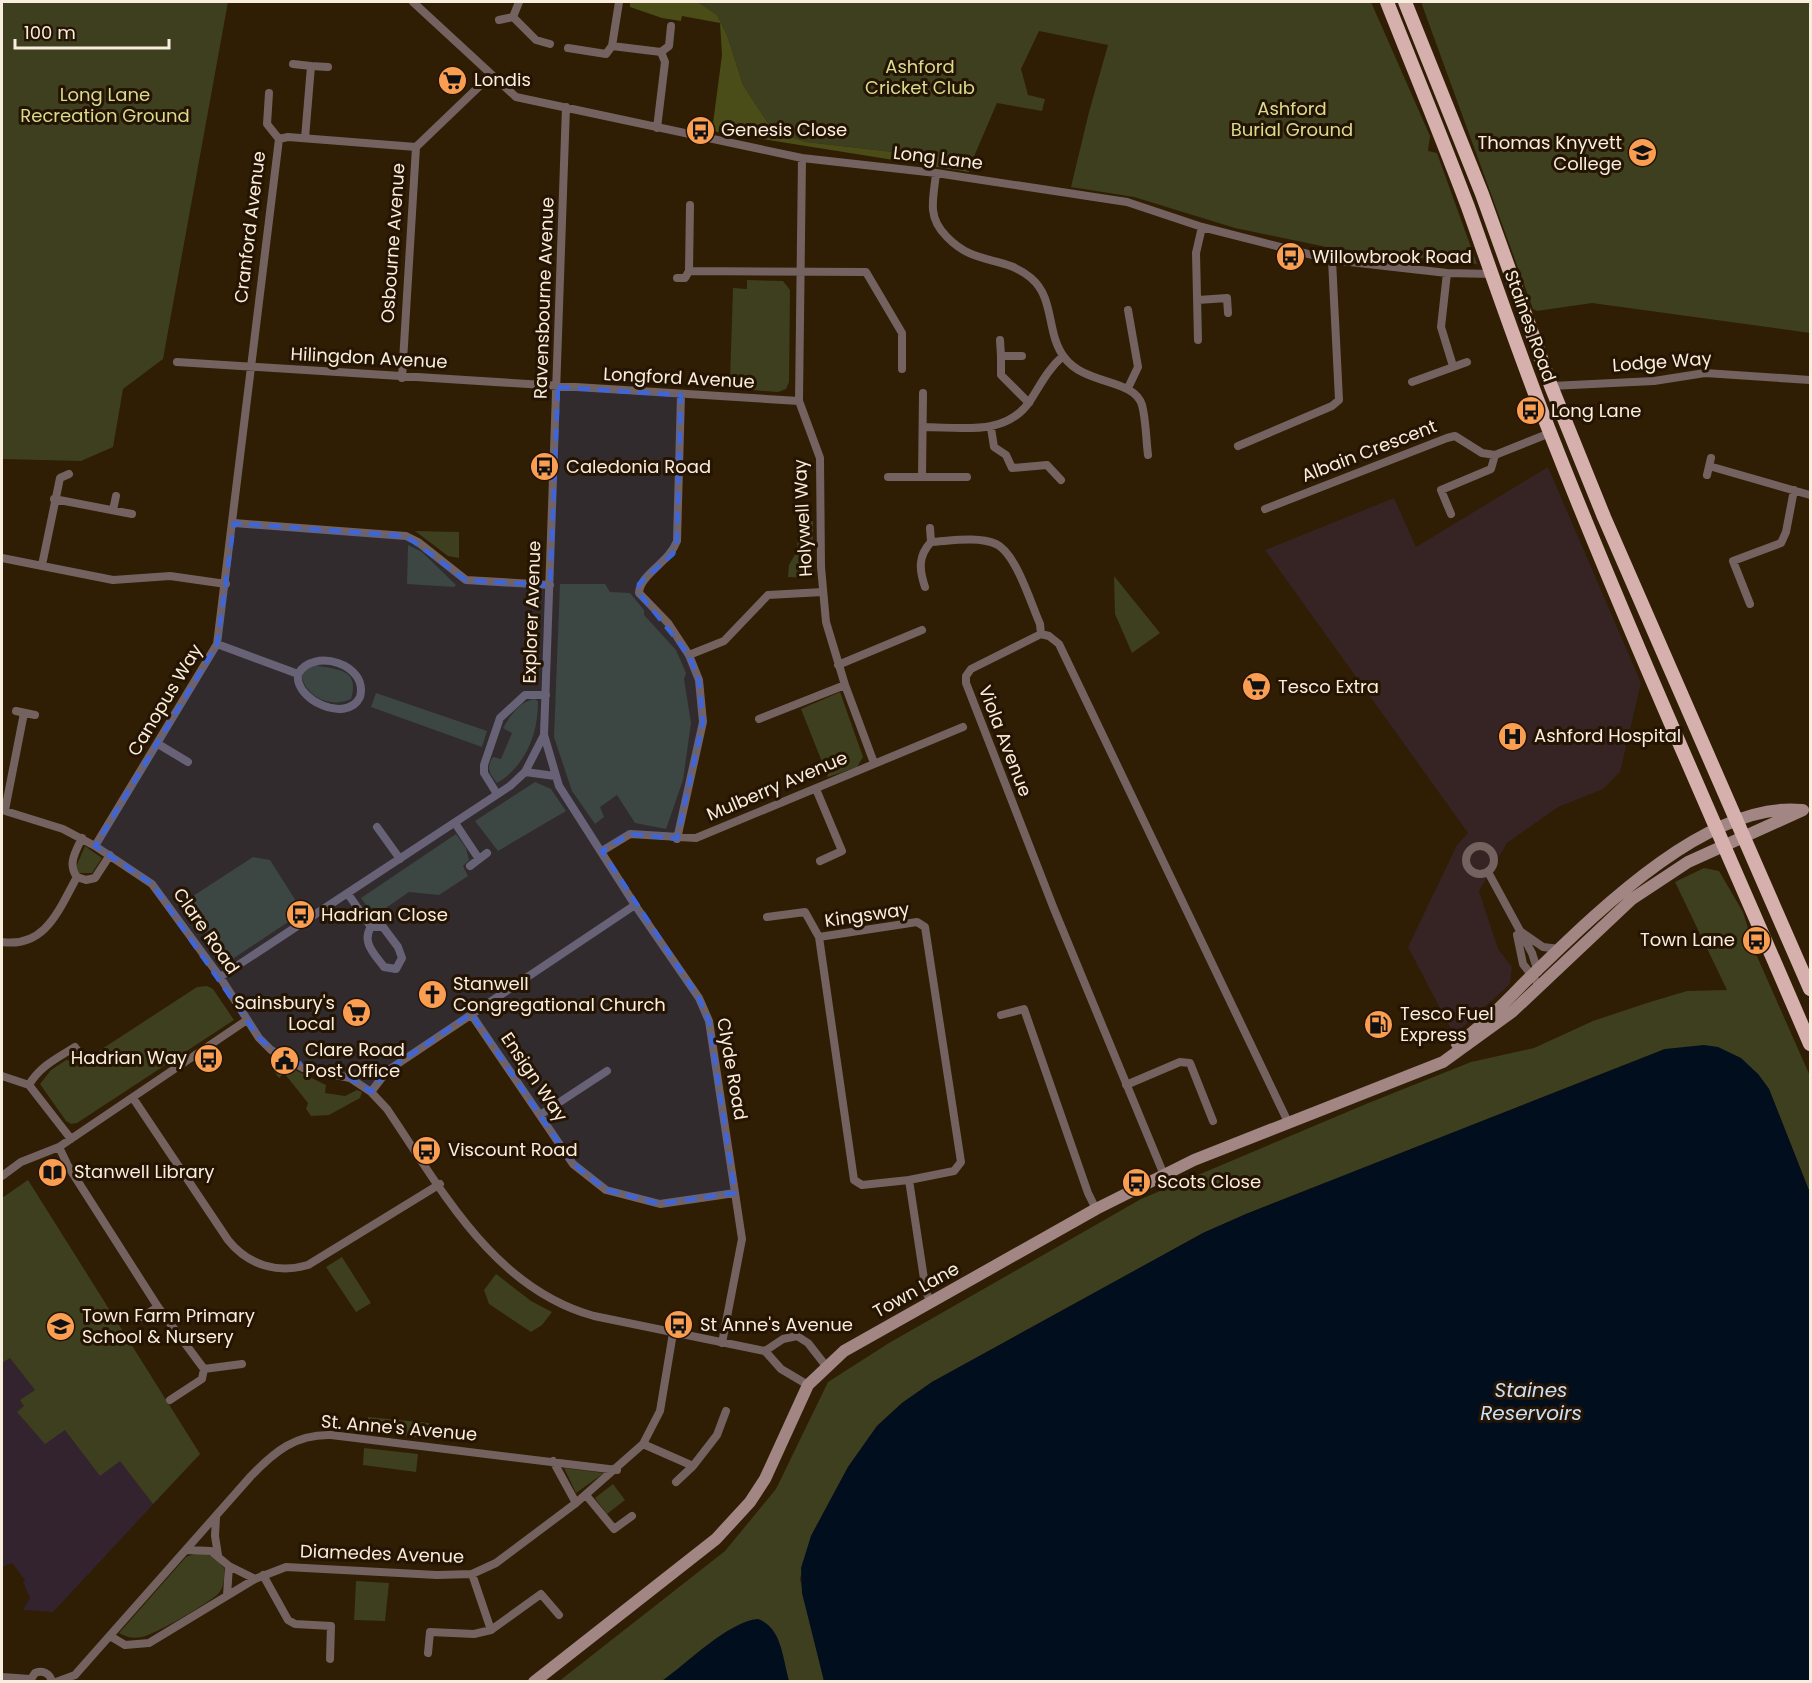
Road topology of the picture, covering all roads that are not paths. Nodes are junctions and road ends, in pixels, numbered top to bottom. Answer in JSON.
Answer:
{"nodes":[{"id":1,"x":413,"y":2,"type":"edge"},
{"id":2,"x":519,"y":2,"type":"edge"},
{"id":3,"x":619,"y":2,"type":"edge"},
{"id":4,"x":1387,"y":2,"type":"edge"},
{"id":5,"x":1404,"y":2,"type":"edge"},
{"id":6,"x":513,"y":17,"type":"junction"},
{"id":7,"x":499,"y":20,"type":"dead end"},
{"id":8,"x":671,"y":26,"type":"dead end"},
{"id":9,"x":550,"y":44,"type":"dead end"},
{"id":10,"x":612,"y":46,"type":"junction"},
{"id":11,"x":568,"y":48,"type":"dead end"},
{"id":12,"x":661,"y":52,"type":"junction"},
{"id":13,"x":293,"y":64,"type":"dead end"},
{"id":14,"x":311,"y":66,"type":"junction"},
{"id":15,"x":328,"y":67,"type":"dead end"},
{"id":16,"x":490,"y":76,"type":"junction"},
{"id":17,"x":269,"y":93,"type":"dead end"},
{"id":18,"x":566,"y":107,"type":"junction"},
{"id":19,"x":657,"y":128,"type":"junction"},
{"id":20,"x":305,"y":138,"type":"junction"},
{"id":21,"x":279,"y":139,"type":"junction"},
{"id":22,"x":416,"y":147,"type":"junction"},
{"id":23,"x":802,"y":158,"type":"junction"},
{"id":24,"x":936,"y":173,"type":"junction"},
{"id":25,"x":690,"y":205,"type":"dead end"},
{"id":26,"x":1202,"y":227,"type":"junction"},
{"id":27,"x":1332,"y":260,"type":"junction"},
{"id":28,"x":689,"y":271,"type":"junction"},
{"id":29,"x":1447,"y":273,"type":"junction"},
{"id":30,"x":800,"y":274,"type":"junction"},
{"id":31,"x":1492,"y":274,"type":"junction"},
{"id":32,"x":677,"y":278,"type":"dead end"},
{"id":33,"x":1198,"y":300,"type":"junction"},
{"id":34,"x":1128,"y":310,"type":"dead end"},
{"id":35,"x":1228,"y":313,"type":"dead end"},
{"id":36,"x":1000,"y":340,"type":"dead end"},
{"id":37,"x":1198,"y":340,"type":"dead end"},
{"id":38,"x":1001,"y":356,"type":"junction"},
{"id":39,"x":1022,"y":356,"type":"dead end"},
{"id":40,"x":1063,"y":356,"type":"junction"},
{"id":41,"x":177,"y":362,"type":"dead end"},
{"id":42,"x":1467,"y":362,"type":"dead end"},
{"id":43,"x":1453,"y":366,"type":"junction"},
{"id":44,"x":250,"y":367,"type":"junction"},
{"id":45,"x":902,"y":369,"type":"dead end"},
{"id":46,"x":402,"y":378,"type":"junction"},
{"id":47,"x":1810,"y":380,"type":"edge"},
{"id":48,"x":1412,"y":382,"type":"dead end"},
{"id":49,"x":1551,"y":386,"type":"junction"},
{"id":50,"x":558,"y":387,"type":"junction"},
{"id":51,"x":1128,"y":388,"type":"junction"},
{"id":52,"x":922,"y":393,"type":"dead end"},
{"id":53,"x":681,"y":395,"type":"junction"},
{"id":54,"x":799,"y":401,"type":"junction"},
{"id":55,"x":1029,"y":403,"type":"junction"},
{"id":56,"x":923,"y":427,"type":"junction"},
{"id":57,"x":992,"y":428,"type":"junction"},
{"id":58,"x":1550,"y":433,"type":"junction"},
{"id":59,"x":1238,"y":446,"type":"dead end"},
{"id":60,"x":1148,"y":455,"type":"dead end"},
{"id":61,"x":1495,"y":455,"type":"junction"},
{"id":62,"x":1709,"y":466,"type":"dead end"},
{"id":63,"x":69,"y":474,"type":"dead end"},
{"id":64,"x":888,"y":477,"type":"dead end"},
{"id":65,"x":921,"y":477,"type":"junction"},
{"id":66,"x":967,"y":477,"type":"dead end"},
{"id":67,"x":1061,"y":480,"type":"dead end"},
{"id":68,"x":553,"y":490,"type":"joint"},
{"id":69,"x":1794,"y":490,"type":"junction"},
{"id":70,"x":1810,"y":495,"type":"edge"},
{"id":71,"x":116,"y":496,"type":"dead end"},
{"id":72,"x":54,"y":499,"type":"junction"},
{"id":73,"x":1265,"y":509,"type":"dead end"},
{"id":74,"x":113,"y":510,"type":"junction"},
{"id":75,"x":132,"y":514,"type":"dead end"},
{"id":76,"x":1451,"y":514,"type":"dead end"},
{"id":77,"x":234,"y":523,"type":"junction"},
{"id":78,"x":930,"y":528,"type":"dead end"},
{"id":79,"x":931,"y":542,"type":"junction"},
{"id":80,"x":2,"y":558,"type":"edge"},
{"id":81,"x":42,"y":565,"type":"junction"},
{"id":82,"x":226,"y":584,"type":"junction"},
{"id":83,"x":550,"y":585,"type":"junction"},
{"id":84,"x":925,"y":587,"type":"dead end"},
{"id":85,"x":823,"y":592,"type":"junction"},
{"id":86,"x":1750,"y":604,"type":"dead end"},
{"id":87,"x":922,"y":630,"type":"dead end"},
{"id":88,"x":1041,"y":634,"type":"junction"},
{"id":89,"x":217,"y":644,"type":"junction"},
{"id":90,"x":689,"y":655,"type":"junction"},
{"id":91,"x":838,"y":665,"type":"junction"},
{"id":92,"x":298,"y":674,"type":"junction"},
{"id":93,"x":845,"y":685,"type":"junction"},
{"id":94,"x":546,"y":695,"type":"junction"},
{"id":95,"x":34,"y":715,"type":"dead end"},
{"id":96,"x":759,"y":718,"type":"dead end"},
{"id":97,"x":963,"y":726,"type":"dead end"},
{"id":98,"x":544,"y":735,"type":"junction"},
{"id":99,"x":158,"y":744,"type":"junction"},
{"id":100,"x":188,"y":762,"type":"dead end"},
{"id":101,"x":874,"y":763,"type":"junction"},
{"id":102,"x":525,"y":772,"type":"junction"},
{"id":103,"x":555,"y":776,"type":"junction"},
{"id":104,"x":816,"y":789,"type":"junction"},
{"id":105,"x":497,"y":794,"type":"junction"},
{"id":106,"x":1807,"y":809,"type":"edge"},
{"id":107,"x":3,"y":810,"type":"edge"},
{"id":108,"x":1734,"y":819,"type":"junction"},
{"id":109,"x":455,"y":823,"type":"junction"},
{"id":110,"x":377,"y":827,"type":"dead end"},
{"id":111,"x":1714,"y":828,"type":"junction"},
{"id":112,"x":82,"y":838,"type":"junction"},
{"id":113,"x":1743,"y":838,"type":"junction"},
{"id":114,"x":677,"y":839,"type":"junction"},
{"id":115,"x":95,"y":846,"type":"junction"},
{"id":116,"x":1723,"y":846,"type":"junction"},
{"id":117,"x":602,"y":851,"type":"junction"},
{"id":118,"x":487,"y":853,"type":"dead end"},
{"id":119,"x":110,"y":855,"type":"junction"},
{"id":120,"x":400,"y":859,"type":"junction"},
{"id":121,"x":479,"y":859,"type":"junction"},
{"id":122,"x":820,"y":861,"type":"dead end"},
{"id":123,"x":470,"y":866,"type":"dead end"},
{"id":124,"x":1488,"y":872,"type":"dead end"},
{"id":125,"x":77,"y":877,"type":"junction"},
{"id":126,"x":348,"y":894,"type":"junction"},
{"id":127,"x":635,"y":905,"type":"junction"},
{"id":128,"x":767,"y":917,"type":"dead end"},
{"id":129,"x":370,"y":927,"type":"junction"},
{"id":130,"x":1515,"y":927,"type":"junction"},
{"id":131,"x":819,"y":937,"type":"junction"},
{"id":132,"x":2,"y":942,"type":"edge"},
{"id":133,"x":1560,"y":949,"type":"junction"},
{"id":134,"x":220,"y":977,"type":"junction"},
{"id":135,"x":1536,"y":977,"type":"junction"},
{"id":136,"x":1810,"y":989,"type":"edge"},
{"id":137,"x":471,"y":1014,"type":"junction"},
{"id":138,"x":1001,"y":1015,"type":"dead end"},
{"id":139,"x":247,"y":1020,"type":"junction"},
{"id":140,"x":1810,"y":1044,"type":"edge"},
{"id":141,"x":80,"y":1054,"type":"dead end"},
{"id":142,"x":607,"y":1071,"type":"dead end"},
{"id":143,"x":2,"y":1076,"type":"edge"},
{"id":144,"x":1126,"y":1085,"type":"junction"},
{"id":145,"x":29,"y":1086,"type":"junction"},
{"id":146,"x":371,"y":1092,"type":"junction"},
{"id":147,"x":133,"y":1098,"type":"junction"},
{"id":148,"x":540,"y":1115,"type":"junction"},
{"id":149,"x":1212,"y":1121,"type":"dead end"},
{"id":150,"x":1288,"y":1122,"type":"junction"},
{"id":151,"x":71,"y":1139,"type":"junction"},
{"id":152,"x":59,"y":1147,"type":"junction"},
{"id":153,"x":1164,"y":1175,"type":"junction"},
{"id":154,"x":2,"y":1176,"type":"edge"},
{"id":155,"x":909,"y":1180,"type":"junction"},
{"id":156,"x":440,"y":1184,"type":"junction"},
{"id":157,"x":735,"y":1193,"type":"junction"},
{"id":158,"x":1096,"y":1209,"type":"junction"},
{"id":159,"x":931,"y":1302,"type":"junction"},
{"id":160,"x":158,"y":1307,"type":"junction"},
{"id":161,"x":142,"y":1317,"type":"dead end"},
{"id":162,"x":673,"y":1333,"type":"junction"},
{"id":163,"x":722,"y":1343,"type":"junction"},
{"id":164,"x":765,"y":1351,"type":"junction"},
{"id":165,"x":242,"y":1364,"type":"dead end"},
{"id":166,"x":826,"y":1366,"type":"junction"},
{"id":167,"x":204,"y":1369,"type":"junction"},
{"id":168,"x":808,"y":1385,"type":"junction"},
{"id":169,"x":170,"y":1400,"type":"dead end"},
{"id":170,"x":726,"y":1411,"type":"dead end"},
{"id":171,"x":643,"y":1444,"type":"junction"},
{"id":172,"x":553,"y":1461,"type":"junction"},
{"id":173,"x":693,"y":1466,"type":"junction"},
{"id":174,"x":617,"y":1470,"type":"junction"},
{"id":175,"x":676,"y":1482,"type":"dead end"},
{"id":176,"x":586,"y":1495,"type":"junction"},
{"id":177,"x":576,"y":1503,"type":"junction"},
{"id":178,"x":633,"y":1516,"type":"dead end"},
{"id":179,"x":216,"y":1518,"type":"junction"},
{"id":180,"x":187,"y":1550,"type":"junction"},
{"id":181,"x":218,"y":1555,"type":"junction"},
{"id":182,"x":229,"y":1566,"type":"junction"},
{"id":183,"x":472,"y":1574,"type":"junction"},
{"id":184,"x":259,"y":1577,"type":"junction"},
{"id":185,"x":227,"y":1595,"type":"junction"},
{"id":186,"x":559,"y":1615,"type":"dead end"},
{"id":187,"x":491,"y":1630,"type":"junction"},
{"id":188,"x":110,"y":1636,"type":"junction"},
{"id":189,"x":428,"y":1653,"type":"dead end"},
{"id":190,"x":330,"y":1659,"type":"dead end"},
{"id":191,"x":4,"y":1679,"type":"edge"},
{"id":192,"x":30,"y":1680,"type":"edge"},
{"id":193,"x":69,"y":1680,"type":"edge"},
{"id":194,"x":54,"y":1682,"type":"edge"},
{"id":195,"x":534,"y":1682,"type":"edge"}],
"edges":[{"from":1,"to":16,"type":"street","name":"Long Lane"},
{"from":2,"to":6,"type":"street"},
{"from":3,"to":10,"type":"street"},
{"from":4,"to":31,"type":"highway","name":"Staines Road"},
{"from":5,"to":49,"type":"highway","name":"Staines Road"},
{"from":6,"to":7,"type":"street"},
{"from":6,"to":9,"type":"street"},
{"from":8,"to":12,"type":"street"},
{"from":10,"to":11,"type":"street"},
{"from":10,"to":12,"type":"street"},
{"from":12,"to":19,"type":"street"},
{"from":13,"to":14,"type":"street"},
{"from":14,"to":15,"type":"street"},
{"from":14,"to":20,"type":"street"},
{"from":16,"to":18,"type":"street","name":"Long Lane"},
{"from":16,"to":22,"type":"street"},
{"from":17,"to":21,"type":"street"},
{"from":18,"to":19,"type":"street","name":"Long Lane"},
{"from":18,"to":50,"type":"street","name":"Ravensbourne Avenue"},
{"from":19,"to":23,"type":"street","name":"Long Lane"},
{"from":20,"to":21,"type":"street","name":"Cranford Avenue"},
{"from":20,"to":22,"type":"street","name":"Cranford Avenue"},
{"from":21,"to":44,"type":"street","name":"Cranford Avenue"},
{"from":22,"to":46,"type":"street","name":"Osbourne Avenue"},
{"from":23,"to":24,"type":"street","name":"Long Lane"},
{"from":23,"to":30,"type":"street","name":"Holywell Way"},
{"from":24,"to":26,"type":"street","name":"Long Lane"},
{"from":24,"to":40,"type":"street"},
{"from":25,"to":28,"type":"street"},
{"from":26,"to":27,"type":"street","name":"Long Lane"},
{"from":26,"to":33,"type":"street"},
{"from":27,"to":29,"type":"street","name":"Long Lane"},
{"from":27,"to":59,"type":"street"},
{"from":28,"to":30,"type":"street"},
{"from":28,"to":32,"type":"street"},
{"from":29,"to":31,"type":"street","name":"Long Lane"},
{"from":29,"to":43,"type":"street"},
{"from":30,"to":45,"type":"street"},
{"from":30,"to":54,"type":"street","name":"Holywell Way"},
{"from":31,"to":58,"type":"highway","name":"Staines Road"},
{"from":33,"to":35,"type":"street"},
{"from":33,"to":37,"type":"street"},
{"from":34,"to":51,"type":"street"},
{"from":36,"to":38,"type":"street"},
{"from":38,"to":39,"type":"street"},
{"from":38,"to":55,"type":"street"},
{"from":40,"to":51,"type":"street"},
{"from":40,"to":55,"type":"street"},
{"from":41,"to":44,"type":"street","name":"Hilingdon Avenue"},
{"from":42,"to":43,"type":"street"},
{"from":43,"to":48,"type":"street"},
{"from":44,"to":46,"type":"street","name":"Hilingdon Avenue"},
{"from":44,"to":77,"type":"street","name":"Cranford Avenue"},
{"from":46,"to":50,"type":"street","name":"Hilingdon Avenue"},
{"from":47,"to":49,"type":"street","name":"Lodge Way"},
{"from":49,"to":108,"type":"highway","name":"Staines Road"},
{"from":50,"to":53,"type":"street","name":"Longford Avenue"},
{"from":50,"to":68,"type":"street","name":"Ravensbourne Avenue"},
{"from":51,"to":60,"type":"street"},
{"from":52,"to":56,"type":"street"},
{"from":53,"to":54,"type":"street","name":"Longford Avenue"},
{"from":53,"to":90,"type":"street"},
{"from":54,"to":85,"type":"street","name":"Holywell Way"},
{"from":55,"to":57,"type":"street"},
{"from":56,"to":57,"type":"street"},
{"from":56,"to":65,"type":"street"},
{"from":57,"to":67,"type":"street"},
{"from":58,"to":61,"type":"street"},
{"from":58,"to":111,"type":"highway","name":"Staines Road"},
{"from":61,"to":73,"type":"street","name":"Albain Crescent"},
{"from":61,"to":76,"type":"street"},
{"from":62,"to":69,"type":"street"},
{"from":63,"to":72,"type":"street"},
{"from":64,"to":65,"type":"street"},
{"from":65,"to":66,"type":"street"},
{"from":68,"to":83,"type":"street","name":"Explorer Avenue"},
{"from":69,"to":70,"type":"street"},
{"from":69,"to":86,"type":"street"},
{"from":71,"to":74,"type":"street"},
{"from":72,"to":74,"type":"street"},
{"from":72,"to":81,"type":"street"},
{"from":74,"to":75,"type":"street"},
{"from":77,"to":82,"type":"street","name":"Canopus Way"},
{"from":77,"to":83,"type":"street"},
{"from":78,"to":79,"type":"street"},
{"from":79,"to":84,"type":"street"},
{"from":79,"to":88,"type":"street"},
{"from":80,"to":81,"type":"street"},
{"from":81,"to":82,"type":"street"},
{"from":82,"to":89,"type":"street","name":"Canopus Way"},
{"from":83,"to":94,"type":"street","name":"Explorer Avenue"},
{"from":85,"to":90,"type":"street"},
{"from":85,"to":91,"type":"street","name":"Holywell Way"},
{"from":87,"to":91,"type":"street"},
{"from":88,"to":144,"type":"street","name":"Viola Avenue"},
{"from":88,"to":150,"type":"street"},
{"from":89,"to":92,"type":"street"},
{"from":89,"to":99,"type":"street","name":"Canopus Way"},
{"from":90,"to":114,"type":"street"},
{"from":91,"to":93,"type":"street","name":"Holywell Way"},
{"from":92,"to":92,"type":"street"},
{"from":93,"to":96,"type":"street"},
{"from":93,"to":101,"type":"street","name":"Holywell Way"},
{"from":94,"to":98,"type":"street","name":"Explorer Avenue"},
{"from":94,"to":105,"type":"street"},
{"from":95,"to":107,"type":"street"},
{"from":97,"to":101,"type":"street","name":"Mulberry Avenue"},
{"from":98,"to":102,"type":"street"},
{"from":98,"to":103,"type":"street","name":"Clyde Road"},
{"from":99,"to":100,"type":"street"},
{"from":99,"to":115,"type":"street","name":"Canopus Way"},
{"from":101,"to":104,"type":"street","name":"Mulberry Avenue"},
{"from":102,"to":103,"type":"street"},
{"from":102,"to":105,"type":"street"},
{"from":103,"to":117,"type":"street","name":"Clyde Road"},
{"from":104,"to":114,"type":"street","name":"Mulberry Avenue"},
{"from":104,"to":122,"type":"street"},
{"from":105,"to":109,"type":"street"},
{"from":106,"to":108,"type":"main road","name":"Town Lane"},
{"from":106,"to":113,"type":"main road","name":"Town Lane"},
{"from":107,"to":112,"type":"street","name":"Clare Road"},
{"from":108,"to":111,"type":"main road","name":"Town Lane"},
{"from":108,"to":113,"type":"highway","name":"Staines Road"},
{"from":109,"to":120,"type":"street"},
{"from":109,"to":121,"type":"street"},
{"from":110,"to":120,"type":"street"},
{"from":111,"to":116,"type":"highway","name":"Staines Road"},
{"from":111,"to":133,"type":"main road","name":"Town Lane"},
{"from":112,"to":115,"type":"street","name":"Clare Road"},
{"from":112,"to":125,"type":"street"},
{"from":113,"to":116,"type":"main road","name":"Town Lane"},
{"from":113,"to":136,"type":"highway","name":"Staines Road"},
{"from":114,"to":117,"type":"street","name":"Mulberry Avenue"},
{"from":115,"to":119,"type":"street","name":"Clare Road"},
{"from":116,"to":135,"type":"main road","name":"Town Lane"},
{"from":116,"to":140,"type":"highway","name":"Staines Road"},
{"from":117,"to":127,"type":"street","name":"Clyde Road"},
{"from":118,"to":121,"type":"street"},
{"from":119,"to":125,"type":"street"},
{"from":119,"to":134,"type":"street","name":"Clare Road"},
{"from":120,"to":126,"type":"street"},
{"from":121,"to":123,"type":"street"},
{"from":124,"to":130,"type":"street"},
{"from":125,"to":132,"type":"street"},
{"from":126,"to":129,"type":"street"},
{"from":126,"to":134,"type":"street"},
{"from":127,"to":137,"type":"street"},
{"from":127,"to":157,"type":"street","name":"Clyde Road"},
{"from":128,"to":131,"type":"street"},
{"from":129,"to":129,"type":"street"},
{"from":130,"to":133,"type":"street"},
{"from":130,"to":135,"type":"street"},
{"from":131,"to":155,"type":"street","name":"Kingsway"},
{"from":131,"to":155,"type":"street","name":"Kingsway"},
{"from":133,"to":135,"type":"main road","name":"Town Lane"},
{"from":134,"to":139,"type":"street","name":"Clare Road"},
{"from":135,"to":150,"type":"main road","name":"Town Lane"},
{"from":137,"to":146,"type":"street"},
{"from":137,"to":148,"type":"street","name":"Ensign Way"},
{"from":138,"to":158,"type":"street"},
{"from":139,"to":146,"type":"street","name":"Clare Road"},
{"from":139,"to":147,"type":"street"},
{"from":141,"to":145,"type":"street"},
{"from":142,"to":148,"type":"street"},
{"from":143,"to":145,"type":"street"},
{"from":144,"to":149,"type":"street"},
{"from":144,"to":153,"type":"street","name":"Viola Avenue"},
{"from":145,"to":151,"type":"street"},
{"from":146,"to":156,"type":"street","name":"Clare Road"},
{"from":147,"to":151,"type":"street"},
{"from":147,"to":156,"type":"street"},
{"from":148,"to":157,"type":"street","name":"Ensign Way"},
{"from":150,"to":153,"type":"main road","name":"Town Lane"},
{"from":151,"to":152,"type":"street"},
{"from":152,"to":154,"type":"street"},
{"from":152,"to":160,"type":"street"},
{"from":153,"to":158,"type":"main road","name":"Town Lane"},
{"from":155,"to":159,"type":"street"},
{"from":156,"to":162,"type":"street","name":"Clare Road"},
{"from":157,"to":163,"type":"street","name":"Clyde Road"},
{"from":158,"to":159,"type":"main road","name":"Town Lane"},
{"from":159,"to":166,"type":"main road","name":"Town Lane"},
{"from":160,"to":161,"type":"street"},
{"from":160,"to":167,"type":"street"},
{"from":162,"to":163,"type":"street","name":"Clare Road"},
{"from":162,"to":171,"type":"street"},
{"from":163,"to":164,"type":"street","name":"Clare Road"},
{"from":164,"to":166,"type":"street"},
{"from":164,"to":168,"type":"street"},
{"from":165,"to":167,"type":"street"},
{"from":166,"to":168,"type":"main road","name":"Town Lane"},
{"from":167,"to":169,"type":"street"},
{"from":168,"to":195,"type":"main road","name":"Town Lane"},
{"from":170,"to":173,"type":"street"},
{"from":171,"to":173,"type":"street"},
{"from":171,"to":174,"type":"street"},
{"from":172,"to":174,"type":"street","name":"St. Anne's Avenue"},
{"from":172,"to":177,"type":"street"},
{"from":172,"to":179,"type":"street","name":"St. Anne's Avenue"},
{"from":173,"to":175,"type":"street"},
{"from":174,"to":176,"type":"street","name":"Diamedes Avenue"},
{"from":176,"to":177,"type":"street","name":"Diamedes Avenue"},
{"from":176,"to":178,"type":"street"},
{"from":177,"to":183,"type":"street","name":"Diamedes Avenue"},
{"from":179,"to":180,"type":"street","name":"St. Anne's Avenue"},
{"from":179,"to":181,"type":"street"},
{"from":180,"to":181,"type":"street"},
{"from":180,"to":188,"type":"street","name":"St. Anne's Avenue"},
{"from":181,"to":182,"type":"street"},
{"from":182,"to":184,"type":"street"},
{"from":182,"to":185,"type":"street"},
{"from":183,"to":184,"type":"street","name":"Diamedes Avenue"},
{"from":183,"to":187,"type":"street"},
{"from":184,"to":185,"type":"street","name":"Diamedes Avenue"},
{"from":184,"to":190,"type":"street"},
{"from":185,"to":188,"type":"street","name":"Diamedes Avenue"},
{"from":186,"to":187,"type":"street"},
{"from":187,"to":189,"type":"street"},
{"from":188,"to":193,"type":"street","name":"St. Anne's Avenue"},
{"from":191,"to":192,"type":"street"},
{"from":192,"to":194,"type":"street"},
{"from":193,"to":194,"type":"street","name":"St. Anne's Avenue"}]}
